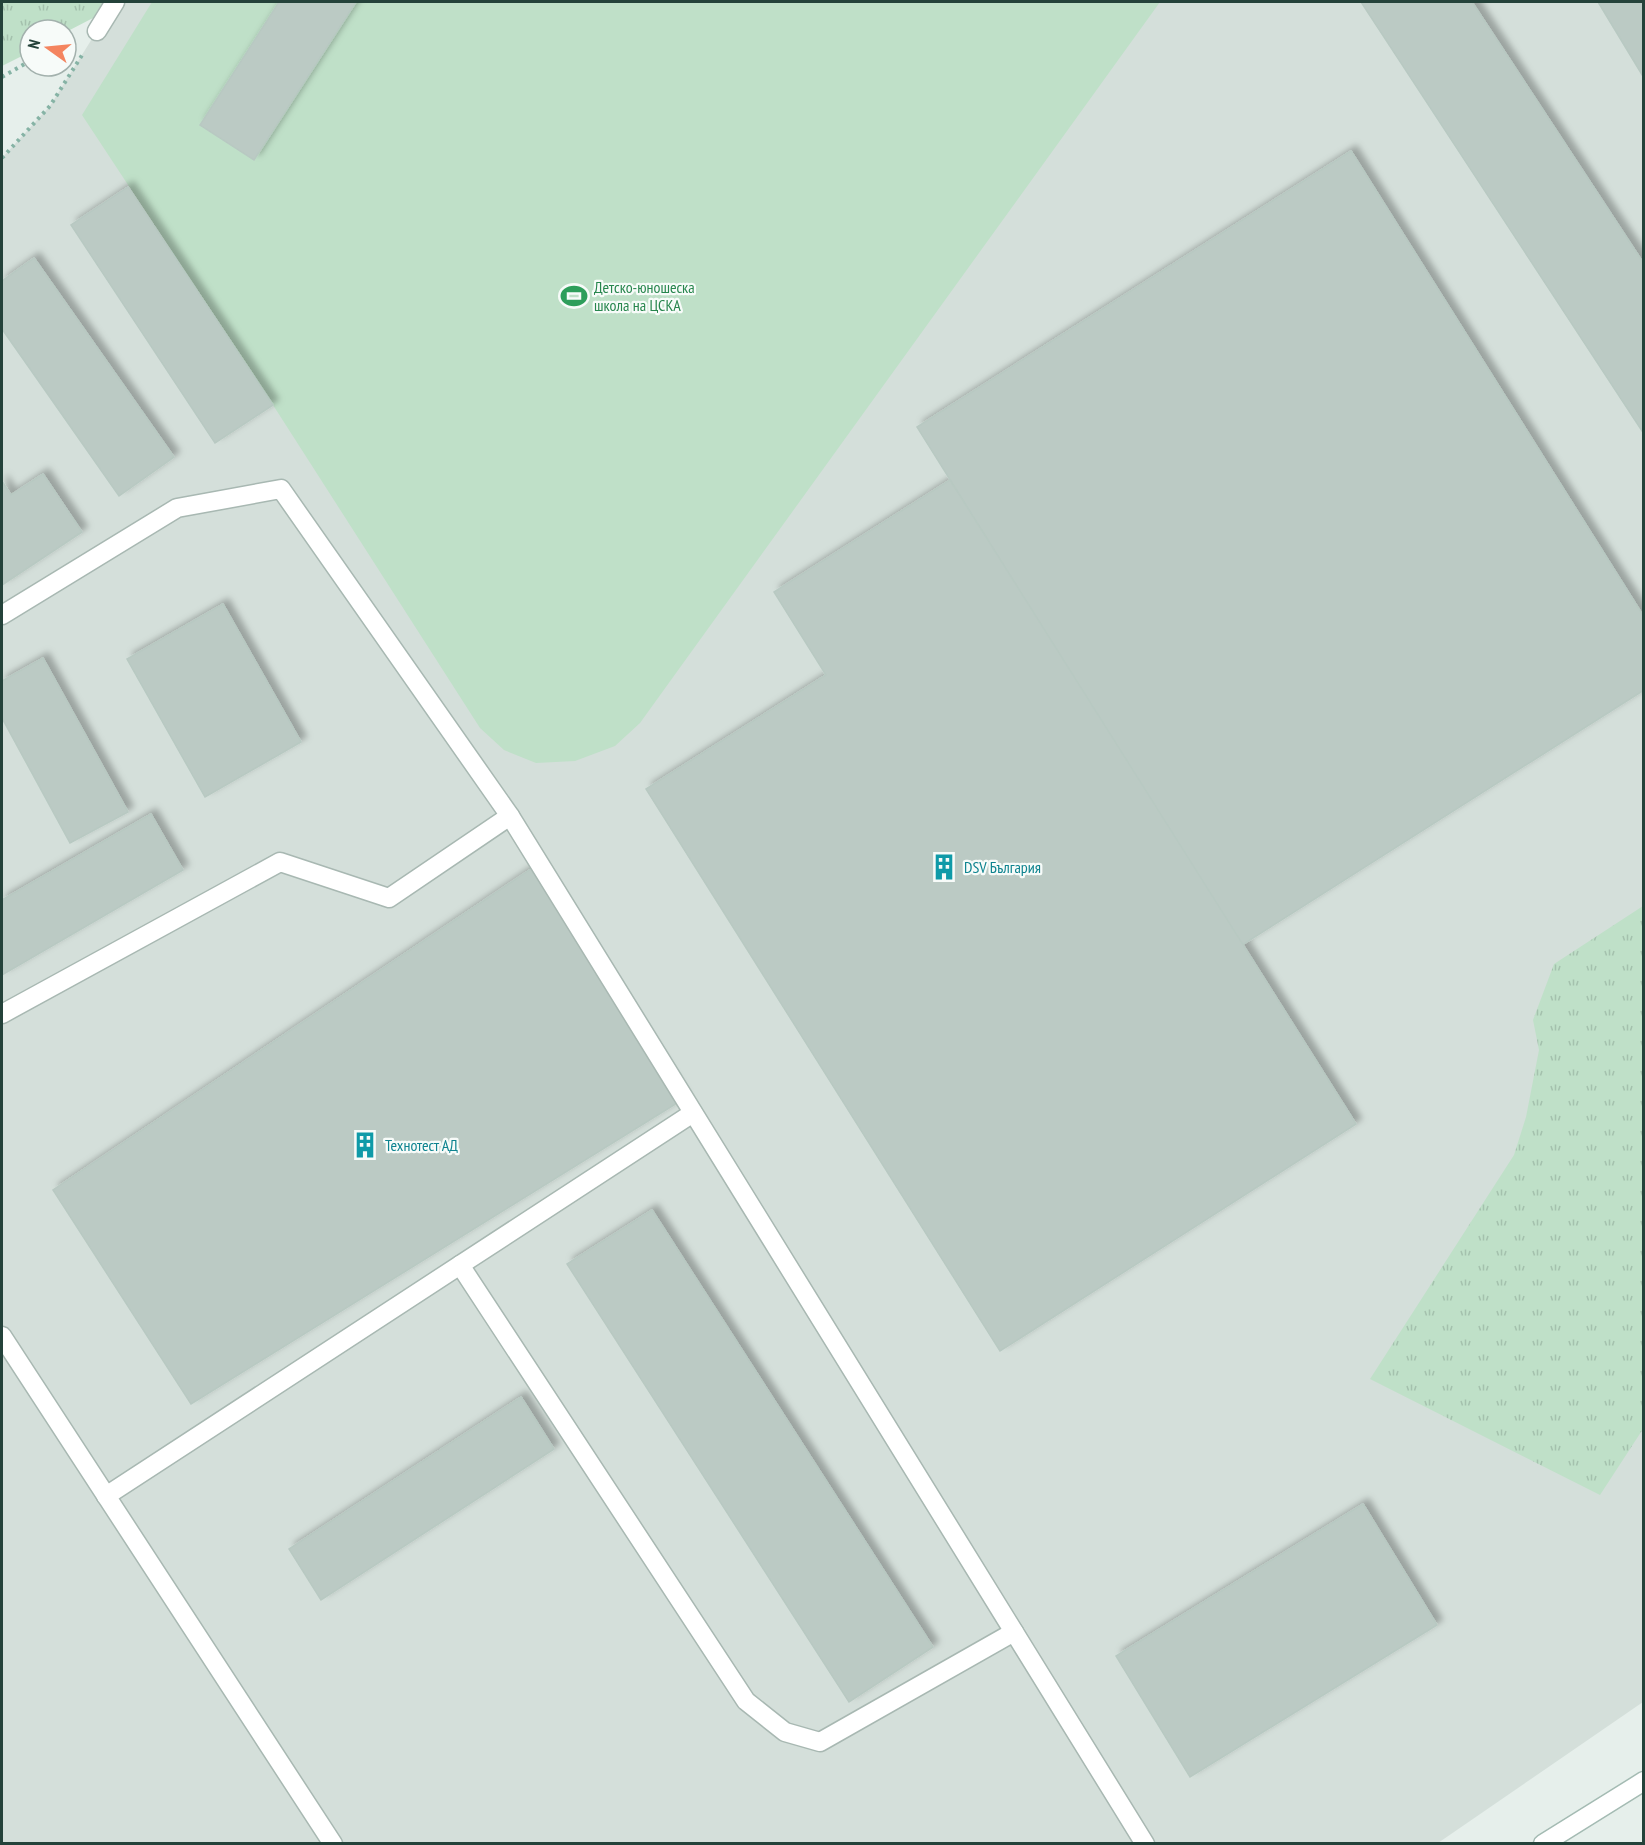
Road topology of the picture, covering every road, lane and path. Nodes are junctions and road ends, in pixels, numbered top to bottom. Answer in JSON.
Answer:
{"nodes":[{"id":1,"x":115,"y":2,"type":"edge"},
{"id":2,"x":97,"y":31,"type":"joint"},
{"id":3,"x":18,"y":68,"type":"edge"},
{"id":4,"x":2,"y":77,"type":"edge"},
{"id":5,"x":2,"y":158,"type":"edge"},
{"id":6,"x":2,"y":615,"type":"edge"},
{"id":7,"x":510,"y":816,"type":"junction"},
{"id":8,"x":2,"y":1014,"type":"edge"},
{"id":9,"x":693,"y":1113,"type":"junction"},
{"id":10,"x":460,"y":1265,"type":"junction"},
{"id":11,"x":2,"y":1336,"type":"edge"},
{"id":12,"x":106,"y":1496,"type":"junction"},
{"id":13,"x":1014,"y":1632,"type":"junction"},
{"id":14,"x":1644,"y":1781,"type":"edge"},
{"id":15,"x":333,"y":1844,"type":"edge"},
{"id":16,"x":1145,"y":1844,"type":"edge"},
{"id":17,"x":1543,"y":1844,"type":"edge"}],
"edges":[{"from":1,"to":2,"type":"street"},
{"from":2,"to":5,"type":"path"},
{"from":3,"to":4,"type":"path"},
{"from":6,"to":7,"type":"street"},
{"from":7,"to":8,"type":"street"},
{"from":7,"to":9,"type":"street"},
{"from":9,"to":10,"type":"street"},
{"from":9,"to":13,"type":"street"},
{"from":10,"to":12,"type":"street"},
{"from":10,"to":13,"type":"street"},
{"from":11,"to":12,"type":"street"},
{"from":12,"to":15,"type":"street"},
{"from":13,"to":16,"type":"street"},
{"from":14,"to":17,"type":"street"}]}
